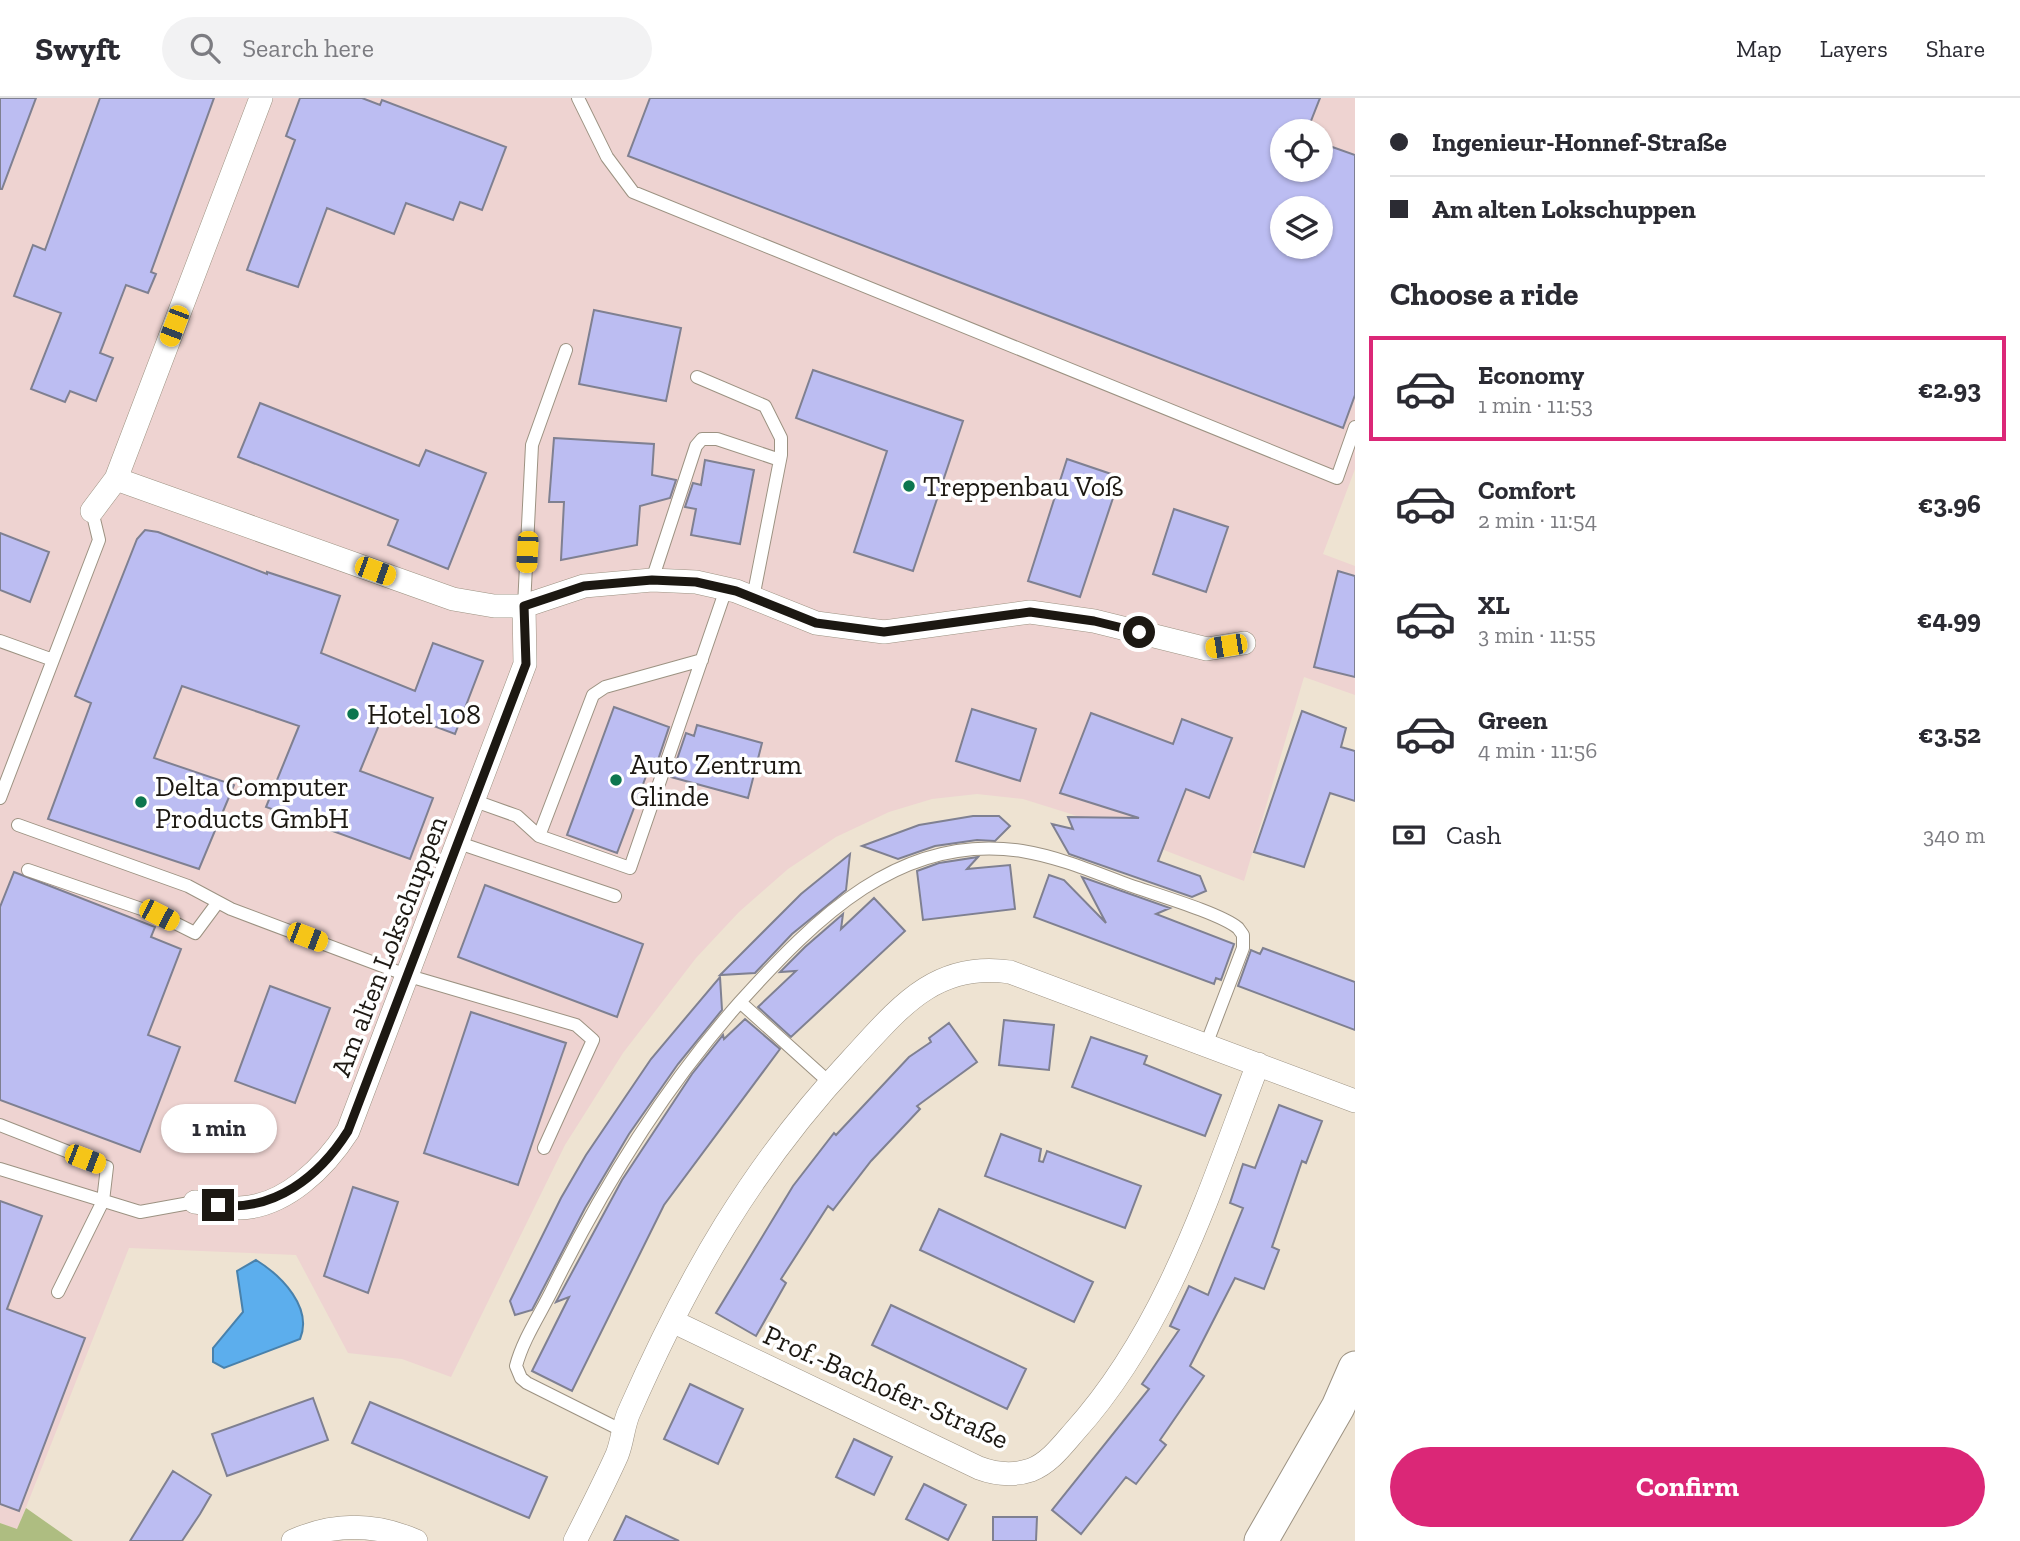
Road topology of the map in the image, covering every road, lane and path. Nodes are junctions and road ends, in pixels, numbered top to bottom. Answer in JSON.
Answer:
{"nodes":[{"id":1,"x":261,"y":98,"type":"edge"},
{"id":2,"x":578,"y":98,"type":"edge"},
{"id":3,"x":566,"y":350,"type":"dead end"},
{"id":4,"x":696,"y":377,"type":"dead end"},
{"id":5,"x":1355,"y":427,"type":"edge"},
{"id":6,"x":780,"y":460,"type":"junction"},
{"id":7,"x":116,"y":479,"type":"junction"},
{"id":8,"x":92,"y":510,"type":"joint"},
{"id":9,"x":652,"y":580,"type":"junction"},
{"id":10,"x":726,"y":589,"type":"junction"},
{"id":11,"x":753,"y":598,"type":"junction"},
{"id":12,"x":524,"y":606,"type":"junction"},
{"id":13,"x":0,"y":641,"type":"edge"},
{"id":14,"x":1244,"y":643,"type":"dead end"},
{"id":15,"x":53,"y":660,"type":"junction"},
{"id":16,"x":702,"y":660,"type":"junction"},
{"id":17,"x":0,"y":798,"type":"edge"},
{"id":18,"x":475,"y":801,"type":"junction"},
{"id":19,"x":18,"y":825,"type":"dead end"},
{"id":20,"x":539,"y":836,"type":"junction"},
{"id":21,"x":459,"y":843,"type":"junction"},
{"id":22,"x":28,"y":870,"type":"dead end"},
{"id":23,"x":615,"y":897,"type":"dead end"},
{"id":24,"x":218,"y":902,"type":"junction"},
{"id":25,"x":409,"y":976,"type":"junction"},
{"id":26,"x":740,"y":1002,"type":"junction"},
{"id":27,"x":1206,"y":1045,"type":"junction"},
{"id":28,"x":1258,"y":1065,"type":"junction"},
{"id":29,"x":830,"y":1083,"type":"junction"},
{"id":30,"x":1355,"y":1101,"type":"edge"},
{"id":31,"x":0,"y":1125,"type":"edge"},
{"id":32,"x":544,"y":1148,"type":"dead end"},
{"id":33,"x":0,"y":1169,"type":"edge"},
{"id":34,"x":103,"y":1200,"type":"junction"},
{"id":35,"x":195,"y":1202,"type":"joint"},
{"id":36,"x":58,"y":1292,"type":"dead end"},
{"id":37,"x":672,"y":1321,"type":"junction"},
{"id":38,"x":1355,"y":1368,"type":"edge"},
{"id":39,"x":623,"y":1431,"type":"junction"},
{"id":40,"x":293,"y":1541,"type":"edge"},
{"id":41,"x":416,"y":1541,"type":"edge"},
{"id":42,"x":575,"y":1541,"type":"edge"},
{"id":43,"x":1261,"y":1541,"type":"edge"}],
"edges":[{"from":1,"to":7,"type":"street"},
{"from":2,"to":5,"type":"lane"},
{"from":3,"to":12,"type":"lane"},
{"from":4,"to":6,"type":"lane"},
{"from":6,"to":9,"type":"lane"},
{"from":6,"to":11,"type":"lane"},
{"from":7,"to":8,"type":"street"},
{"from":7,"to":12,"type":"street"},
{"from":8,"to":15,"type":"lane"},
{"from":9,"to":10,"type":"street"},
{"from":9,"to":12,"type":"street"},
{"from":10,"to":11,"type":"street"},
{"from":10,"to":16,"type":"lane"},
{"from":11,"to":14,"type":"street"},
{"from":12,"to":18,"type":"street","name":"Am alten Lokschuppen"},
{"from":13,"to":15,"type":"lane"},
{"from":15,"to":17,"type":"lane"},
{"from":16,"to":20,"type":"lane"},
{"from":16,"to":20,"type":"lane"},
{"from":18,"to":20,"type":"lane"},
{"from":18,"to":21,"type":"street","name":"Am alten Lokschuppen"},
{"from":19,"to":24,"type":"lane"},
{"from":21,"to":23,"type":"lane"},
{"from":21,"to":25,"type":"street","name":"Am alten Lokschuppen"},
{"from":22,"to":24,"type":"lane"},
{"from":24,"to":25,"type":"lane"},
{"from":25,"to":32,"type":"lane"},
{"from":25,"to":35,"type":"street","name":"Am alten Lokschuppen"},
{"from":26,"to":27,"type":"lane"},
{"from":26,"to":29,"type":"lane"},
{"from":26,"to":39,"type":"lane"},
{"from":27,"to":28,"type":"street"},
{"from":27,"to":29,"type":"street"},
{"from":28,"to":30,"type":"street"},
{"from":28,"to":37,"type":"street","name":"Prof.-Bachofer-Straße"},
{"from":29,"to":37,"type":"street"},
{"from":31,"to":34,"type":"lane"},
{"from":33,"to":34,"type":"lane"},
{"from":34,"to":35,"type":"lane"},
{"from":34,"to":36,"type":"lane"},
{"from":37,"to":39,"type":"street"},
{"from":38,"to":43,"type":"street"},
{"from":39,"to":42,"type":"street"},
{"from":40,"to":41,"type":"street"}]}
